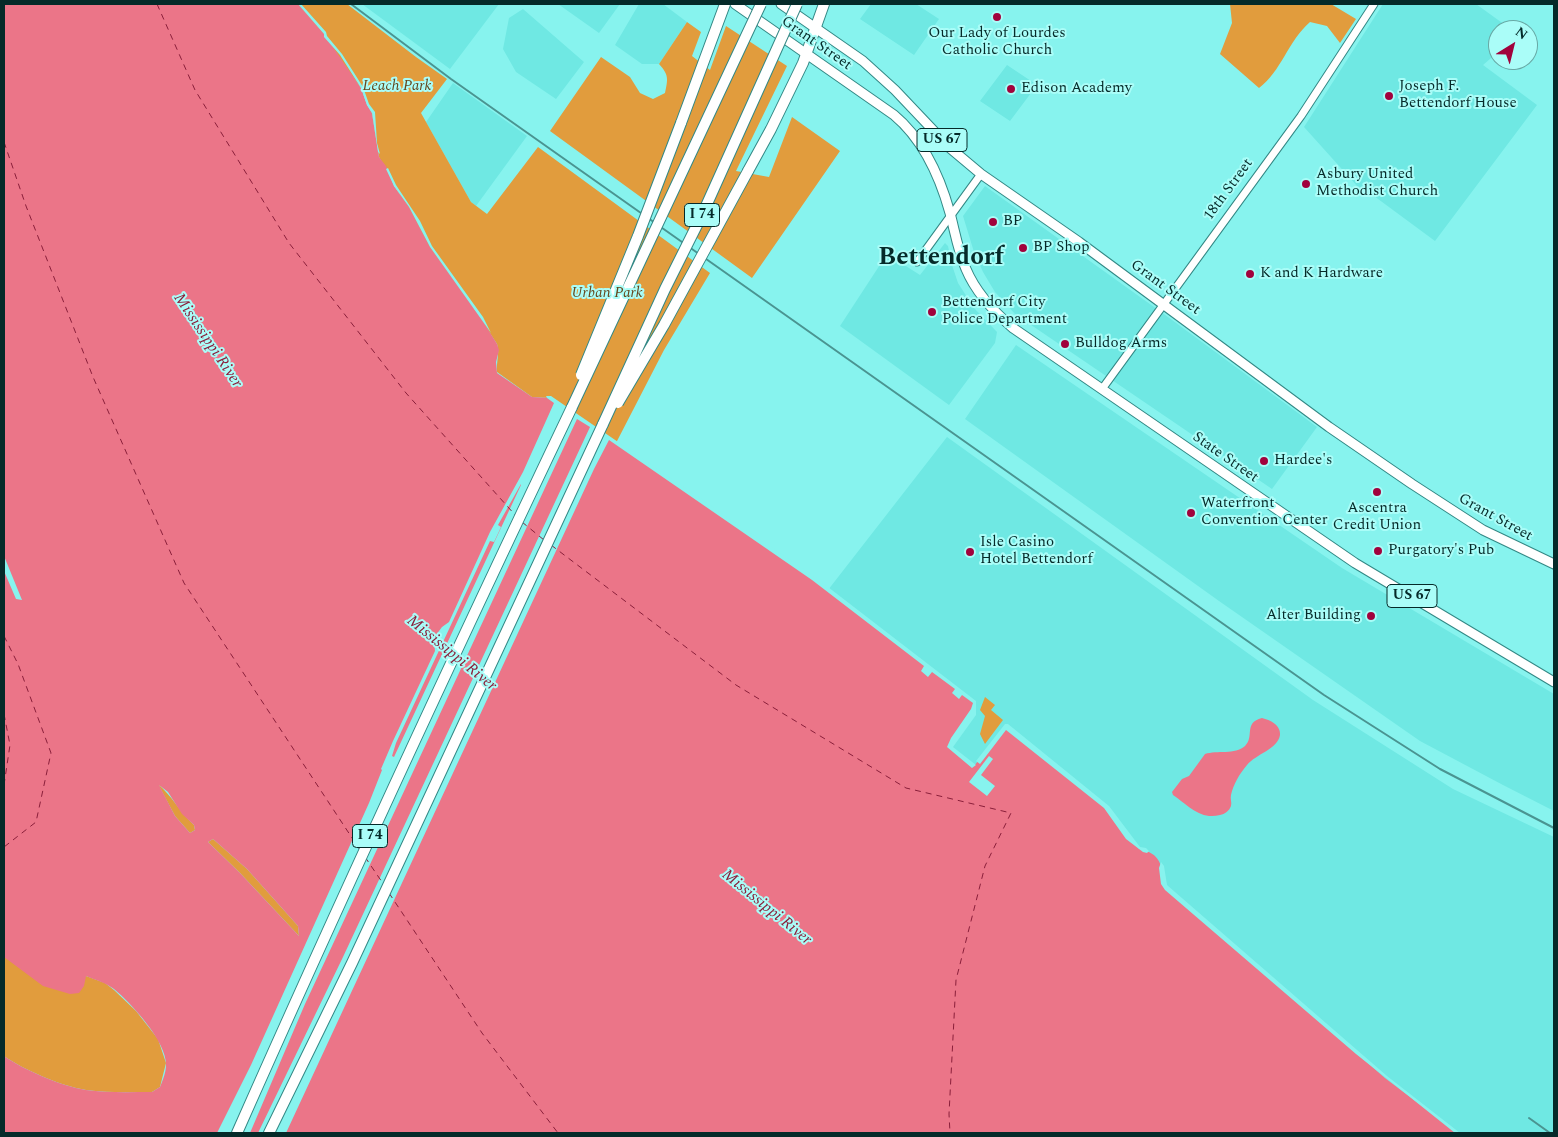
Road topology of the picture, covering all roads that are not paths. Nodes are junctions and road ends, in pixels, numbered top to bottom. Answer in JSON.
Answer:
{"nodes":[{"id":1,"x":725,"y":4,"type":"edge"},
{"id":2,"x":735,"y":4,"type":"edge"},
{"id":3,"x":761,"y":4,"type":"edge"},
{"id":4,"x":781,"y":4,"type":"edge"},
{"id":5,"x":798,"y":4,"type":"edge"},
{"id":6,"x":824,"y":4,"type":"edge"},
{"id":7,"x":1374,"y":4,"type":"edge"},
{"id":8,"x":815,"y":27,"type":"junction"},
{"id":9,"x":807,"y":55,"type":"junction"},
{"id":10,"x":981,"y":174,"type":"junction"},
{"id":11,"x":950,"y":216,"type":"junction"},
{"id":12,"x":917,"y":262,"type":"dead end"},
{"id":13,"x":1163,"y":304,"type":"junction"},
{"id":14,"x":1102,"y":390,"type":"junction"},
{"id":15,"x":572,"y":407,"type":"junction"},
{"id":16,"x":603,"y":424,"type":"junction"},
{"id":17,"x":1554,"y":564,"type":"edge"},
{"id":18,"x":1554,"y":682,"type":"edge"},
{"id":19,"x":289,"y":1092,"type":"junction"},
{"id":20,"x":237,"y":1133,"type":"edge"},
{"id":21,"x":269,"y":1133,"type":"edge"},
{"id":22,"x":276,"y":1133,"type":"edge"}],
"edges":[{"from":1,"to":15,"type":"highway","bridge":true},
{"from":2,"to":9,"type":"main road","name":"Grant Street","number":"US 67"},
{"from":3,"to":15,"type":"highway","number":"I 74","bridge":true},
{"from":4,"to":8,"type":"main road","name":"Grant Street","number":"US 67"},
{"from":5,"to":16,"type":"highway","number":"I 74","bridge":true},
{"from":6,"to":8,"type":"highway"},
{"from":7,"to":13,"type":"street","name":"18th Street"},
{"from":8,"to":9,"type":"highway"},
{"from":8,"to":10,"type":"main road","name":"Grant Street","number":"US 67"},
{"from":9,"to":11,"type":"main road","name":"Grant Street","number":"US 67"},
{"from":9,"to":16,"type":"highway","bridge":true},
{"from":10,"to":11,"type":"street"},
{"from":10,"to":13,"type":"main road","name":"Grant Street","number":"US 67"},
{"from":11,"to":12,"type":"street"},
{"from":11,"to":14,"type":"main road","name":"State Street","number":"US 67"},
{"from":13,"to":14,"type":"street","name":"18th Street"},
{"from":13,"to":17,"type":"main road","name":"Grant Street","number":"US 67"},
{"from":14,"to":18,"type":"main road","name":"State Street","number":"US 67"},
{"from":15,"to":20,"type":"highway","number":"I 74"},
{"from":16,"to":19,"type":"highway","number":"I 74"},
{"from":19,"to":21,"type":"highway","number":"I 74"},
{"from":19,"to":22,"type":"highway"}]}
